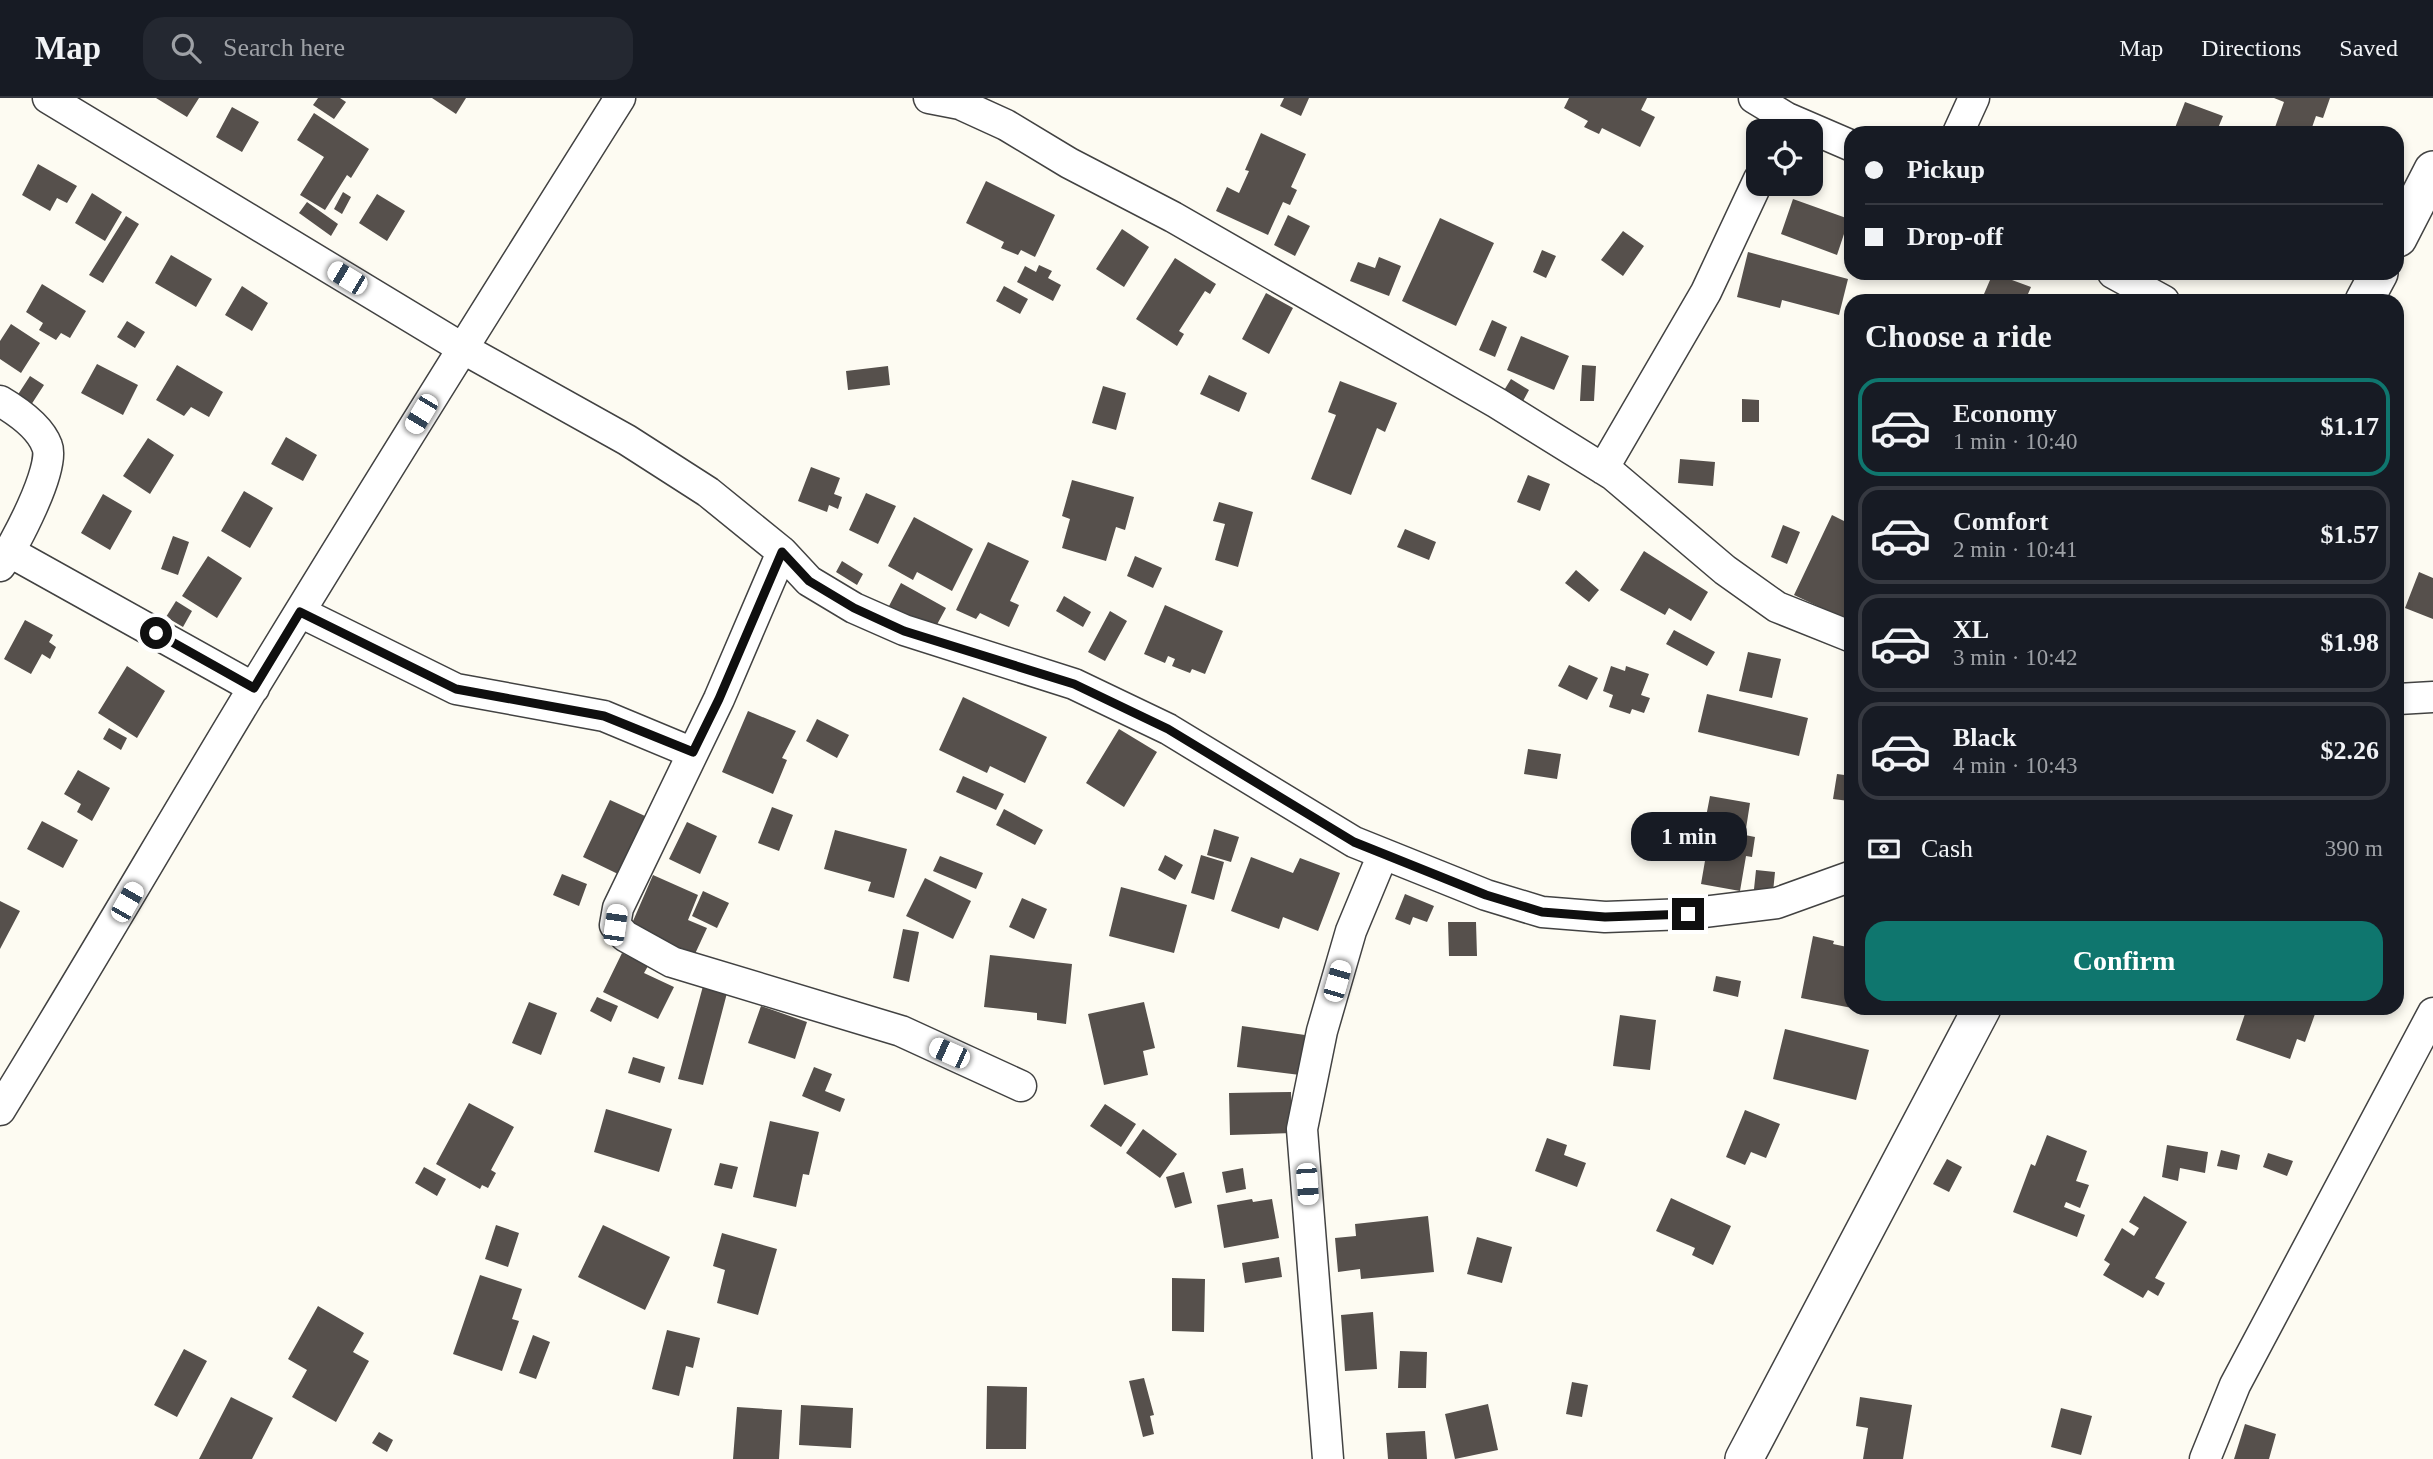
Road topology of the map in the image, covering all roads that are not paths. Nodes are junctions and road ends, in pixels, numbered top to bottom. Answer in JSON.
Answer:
{"nodes":[{"id":1,"x":48,"y":98,"type":"edge"},
{"id":2,"x":620,"y":98,"type":"edge"},
{"id":3,"x":929,"y":98,"type":"edge"},
{"id":4,"x":1754,"y":98,"type":"edge"},
{"id":5,"x":1974,"y":98,"type":"edge"},
{"id":6,"x":1778,"y":119,"type":"edge"},
{"id":7,"x":1961,"y":126,"type":"edge"},
{"id":8,"x":1823,"y":137,"type":"edge"},
{"id":9,"x":1844,"y":143,"type":"edge"},
{"id":10,"x":2433,"y":170,"type":"edge"},
{"id":11,"x":1751,"y":196,"type":"edge"},
{"id":12,"x":2404,"y":226,"type":"edge"},
{"id":13,"x":2126,"y":280,"type":"edge"},
{"id":14,"x":2151,"y":294,"type":"edge"},
{"id":15,"x":462,"y":348,"type":"junction"},
{"id":16,"x":0,"y":401,"type":"edge"},
{"id":17,"x":1603,"y":469,"type":"junction"},
{"id":18,"x":782,"y":552,"type":"junction"},
{"id":19,"x":5,"y":559,"type":"edge"},
{"id":20,"x":300,"y":612,"type":"junction"},
{"id":21,"x":1844,"y":634,"type":"edge"},
{"id":22,"x":254,"y":688,"type":"junction"},
{"id":23,"x":2433,"y":697,"type":"edge"},
{"id":24,"x":2404,"y":699,"type":"edge"},
{"id":25,"x":693,"y":752,"type":"junction"},
{"id":26,"x":1383,"y":854,"type":"junction"},
{"id":27,"x":1844,"y":879,"type":"edge"},
{"id":28,"x":2433,"y":1013,"type":"edge"},
{"id":29,"x":1978,"y":1015,"type":"edge"},
{"id":30,"x":1021,"y":1086,"type":"dead end"},
{"id":31,"x":0,"y":1110,"type":"edge"},
{"id":32,"x":1328,"y":1459,"type":"edge"},
{"id":33,"x":1744,"y":1459,"type":"edge"},
{"id":34,"x":2205,"y":1459,"type":"edge"}],
"edges":[{"from":1,"to":15,"type":"street"},
{"from":2,"to":15,"type":"street"},
{"from":3,"to":17,"type":"street"},
{"from":4,"to":6,"type":"street"},
{"from":5,"to":7,"type":"street"},
{"from":8,"to":9,"type":"street"},
{"from":10,"to":12,"type":"street"},
{"from":11,"to":17,"type":"street"},
{"from":13,"to":14,"type":"street"},
{"from":15,"to":18,"type":"street"},
{"from":15,"to":20,"type":"street"},
{"from":16,"to":19,"type":"street"},
{"from":17,"to":21,"type":"street"},
{"from":18,"to":25,"type":"street"},
{"from":18,"to":26,"type":"street"},
{"from":19,"to":22,"type":"street"},
{"from":20,"to":22,"type":"street"},
{"from":20,"to":25,"type":"street"},
{"from":22,"to":31,"type":"street"},
{"from":23,"to":24,"type":"street"},
{"from":25,"to":30,"type":"street"},
{"from":26,"to":27,"type":"street"},
{"from":26,"to":32,"type":"street"},
{"from":28,"to":34,"type":"street"},
{"from":29,"to":33,"type":"street"}]}
